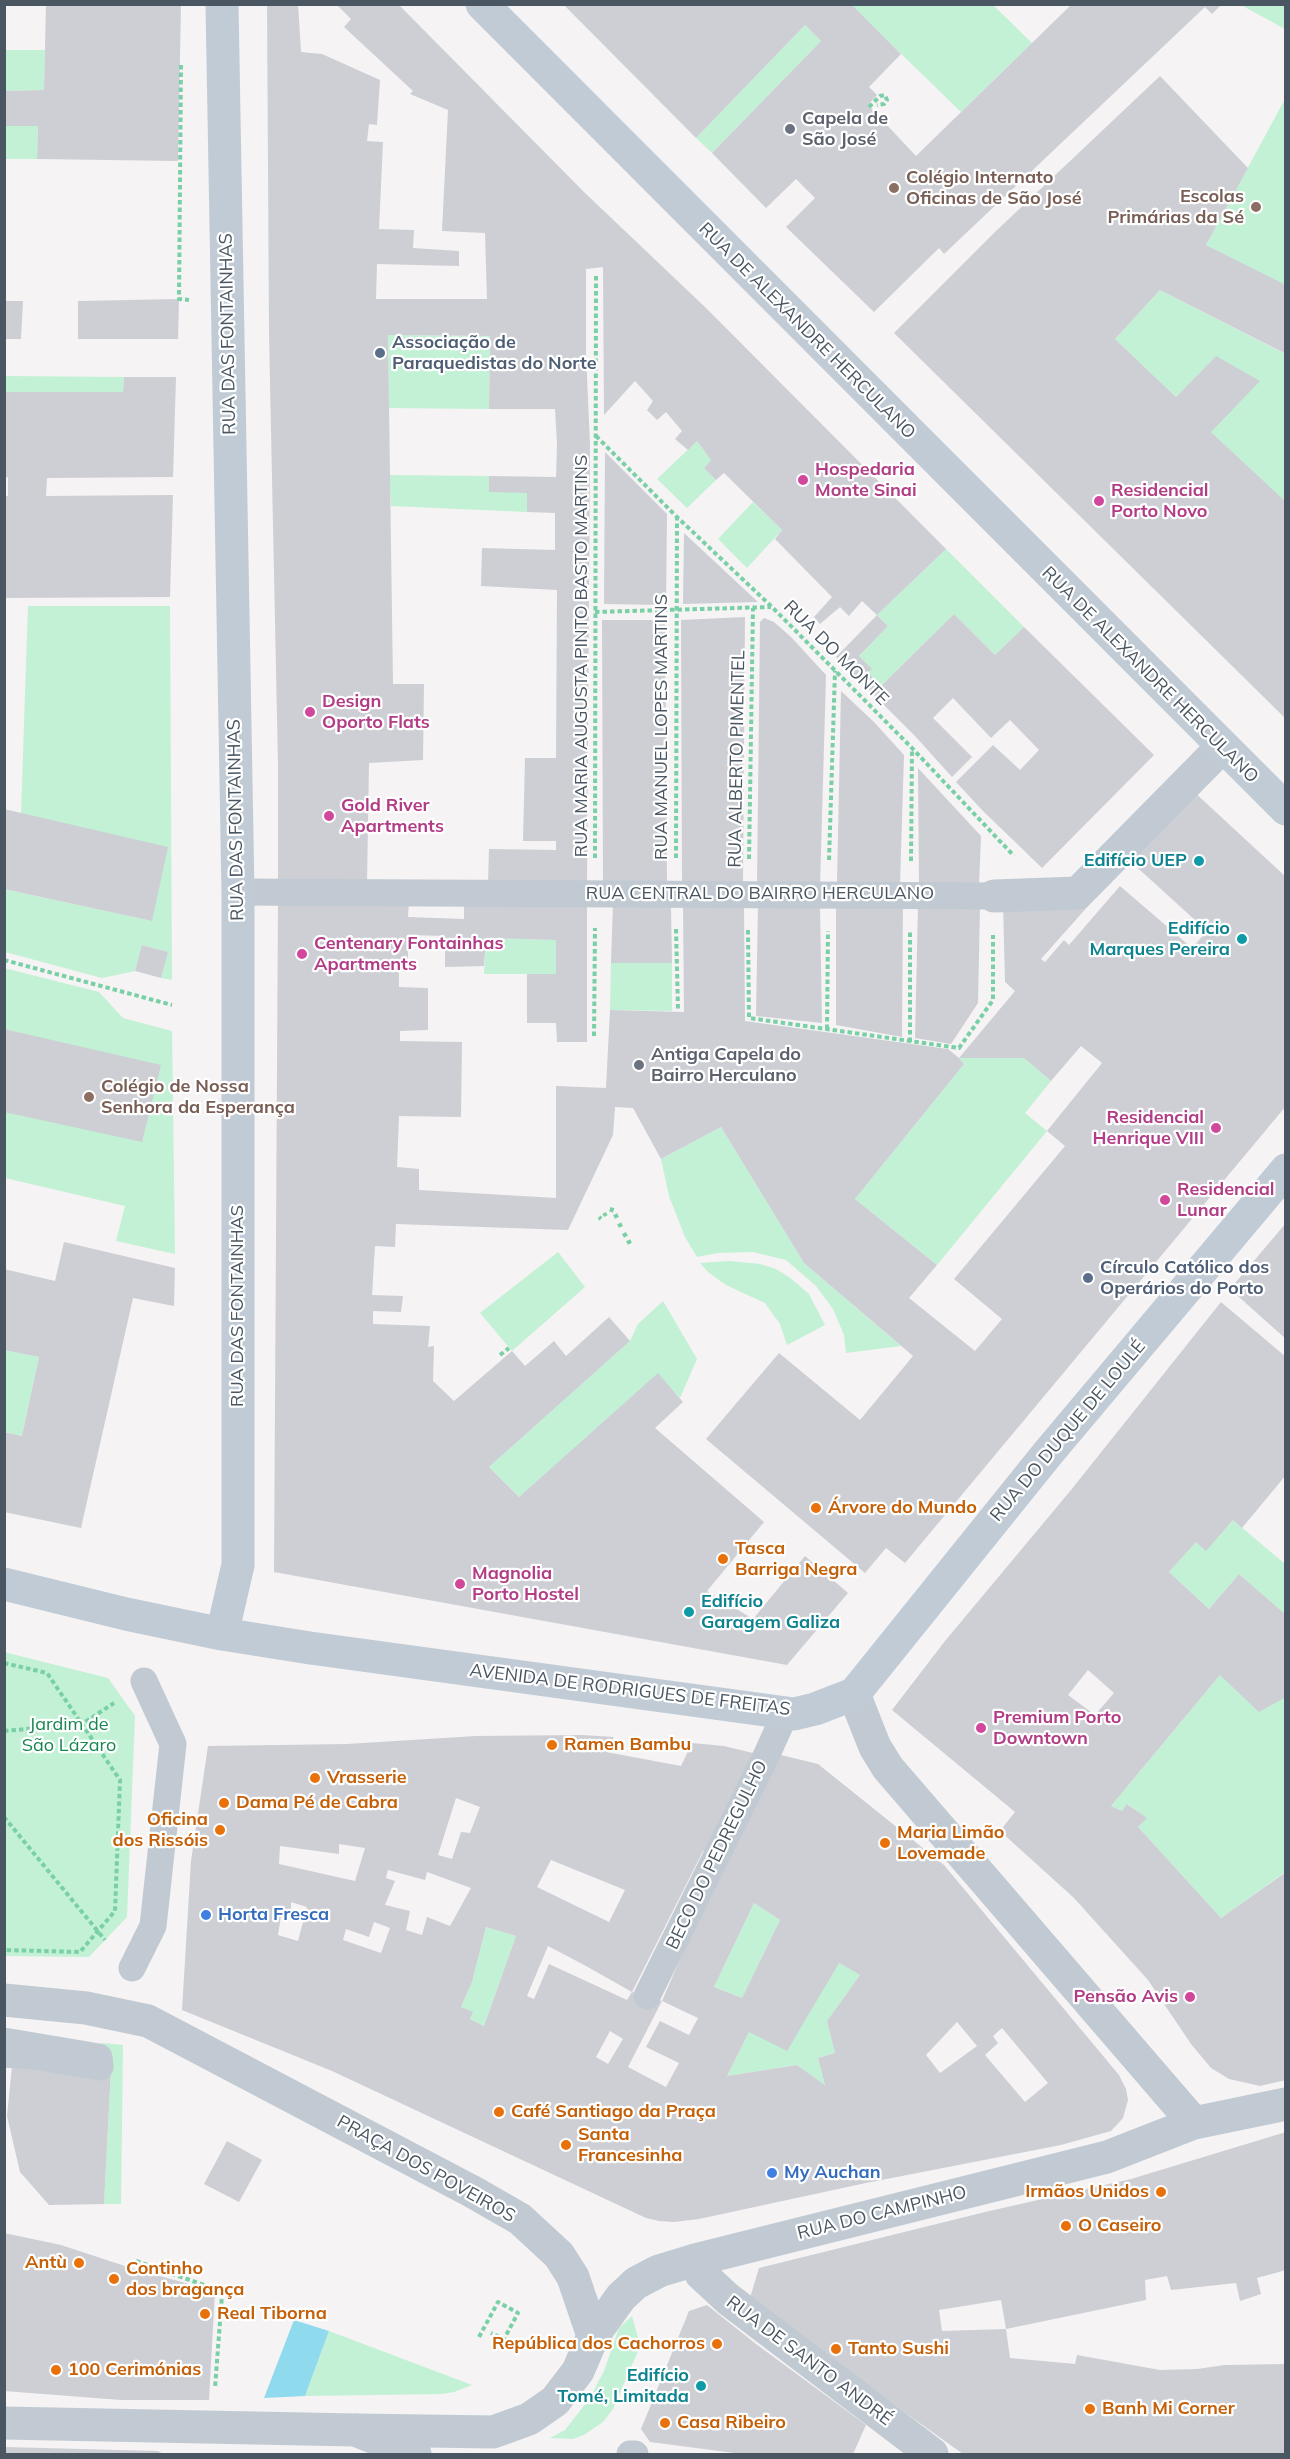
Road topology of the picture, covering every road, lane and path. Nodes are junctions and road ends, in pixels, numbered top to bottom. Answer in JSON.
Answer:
{"nodes":[{"id":1,"x":222,"y":4,"type":"edge"},
{"id":2,"x":482,"y":4,"type":"edge"},
{"id":3,"x":877,"y":105,"type":"dead end"},
{"id":4,"x":869,"y":107,"type":"dead end"},
{"id":5,"x":596,"y":276,"type":"dead end"},
{"id":6,"x":596,"y":436,"type":"junction"},
{"id":7,"x":677,"y":518,"type":"junction"},
{"id":8,"x":772,"y":607,"type":"junction"},
{"id":9,"x":753,"y":608,"type":"junction"},
{"id":10,"x":675,"y":611,"type":"junction"},
{"id":11,"x":595,"y":612,"type":"junction"},
{"id":12,"x":835,"y":671,"type":"junction"},
{"id":13,"x":1222,"y":747,"type":"junction"},
{"id":14,"x":1286,"y":809,"type":"edge"},
{"id":15,"x":238,"y":892,"type":"junction"},
{"id":16,"x":595,"y":894,"type":"junction"},
{"id":17,"x":675,"y":894,"type":"junction"},
{"id":18,"x":748,"y":894,"type":"junction"},
{"id":19,"x":828,"y":895,"type":"junction"},
{"id":20,"x":1051,"y":895,"type":"junction"},
{"id":21,"x":994,"y":896,"type":"junction"},
{"id":22,"x":4,"y":960,"type":"edge"},
{"id":23,"x":172,"y":1005,"type":"dead end"},
{"id":24,"x":678,"y":1009,"type":"dead end"},
{"id":25,"x":827,"y":1029,"type":"junction"},
{"id":26,"x":594,"y":1036,"type":"dead end"},
{"id":27,"x":1286,"y":1170,"type":"edge"},
{"id":28,"x":613,"y":1206,"type":"dead end"},
{"id":29,"x":611,"y":1212,"type":"dead end"},
{"id":30,"x":509,"y":1348,"type":"dead end"},
{"id":31,"x":500,"y":1355,"type":"dead end"},
{"id":32,"x":4,"y":1584,"type":"edge"},
{"id":33,"x":222,"y":1634,"type":"junction"},
{"id":34,"x":4,"y":1663,"type":"edge"},
{"id":35,"x":144,"y":1681,"type":"dead end"},
{"id":36,"x":854,"y":1694,"type":"junction"},
{"id":37,"x":122,"y":1697,"type":"dead end"},
{"id":38,"x":786,"y":1712,"type":"junction"},
{"id":39,"x":82,"y":1724,"type":"junction"},
{"id":40,"x":4,"y":1731,"type":"edge"},
{"id":41,"x":4,"y":1817,"type":"edge"},
{"id":42,"x":98,"y":1932,"type":"junction"},
{"id":43,"x":105,"y":1940,"type":"dead end"},
{"id":44,"x":4,"y":1950,"type":"edge"},
{"id":45,"x":132,"y":1968,"type":"dead end"},
{"id":46,"x":647,"y":1996,"type":"dead end"},
{"id":47,"x":4,"y":2000,"type":"edge"},
{"id":48,"x":4,"y":2041,"type":"edge"},
{"id":49,"x":4,"y":2054,"type":"edge"},
{"id":50,"x":1286,"y":2104,"type":"edge"},
{"id":51,"x":1194,"y":2123,"type":"junction"},
{"id":52,"x":695,"y":2260,"type":"junction"},
{"id":53,"x":136,"y":2261,"type":"dead end"},
{"id":54,"x":218,"y":2290,"type":"junction"},
{"id":55,"x":232,"y":2296,"type":"dead end"},
{"id":56,"x":491,"y":2333,"type":"dead end"},
{"id":57,"x":592,"y":2336,"type":"junction"},
{"id":58,"x":479,"y":2337,"type":"dead end"},
{"id":59,"x":215,"y":2388,"type":"dead end"},
{"id":60,"x":4,"y":2422,"type":"edge"},
{"id":61,"x":355,"y":2430,"type":"junction"},
{"id":62,"x":243,"y":2441,"type":"edge"},
{"id":63,"x":415,"y":2454,"type":"edge"},
{"id":64,"x":933,"y":2454,"type":"edge"}],
"edges":[{"from":1,"to":15,"type":"main road","name":"RUA DAS FONTAINHAS"},
{"from":2,"to":13,"type":"main road","name":"RUA DE ALEXANDRE HERCULANO"},
{"from":3,"to":4,"type":"path"},
{"from":5,"to":6,"type":"path","name":"RUA MARIA AUGUSTA PINTO BASTO MARTINS"},
{"from":6,"to":7,"type":"path","name":"RUA DO MONTE"},
{"from":6,"to":11,"type":"path","name":"RUA MARIA AUGUSTA PINTO BASTO MARTINS"},
{"from":7,"to":8,"type":"path","name":"RUA DO MONTE"},
{"from":7,"to":10,"type":"path","name":"RUA MANUEL LOPES MARTINS"},
{"from":8,"to":9,"type":"path"},
{"from":8,"to":12,"type":"path","name":"RUA DO MONTE"},
{"from":9,"to":10,"type":"path"},
{"from":9,"to":18,"type":"path","name":"RUA ALBERTO PIMENTEL"},
{"from":10,"to":11,"type":"path"},
{"from":10,"to":17,"type":"path","name":"RUA MANUEL LOPES MARTINS"},
{"from":11,"to":16,"type":"path","name":"RUA MARIA AUGUSTA PINTO BASTO MARTINS"},
{"from":12,"to":19,"type":"path"},
{"from":12,"to":20,"type":"path","name":"RUA DO MONTE"},
{"from":13,"to":14,"type":"main road","name":"RUA DE ALEXANDRE HERCULANO"},
{"from":13,"to":20,"type":"street","name":"RUA CENTRAL DO BAIRRO HERCULANO"},
{"from":15,"to":16,"type":"street","name":"RUA CENTRAL DO BAIRRO HERCULANO"},
{"from":15,"to":33,"type":"main road","name":"RUA DAS FONTAINHAS"},
{"from":16,"to":17,"type":"street","name":"RUA CENTRAL DO BAIRRO HERCULANO"},
{"from":16,"to":26,"type":"path","name":"RUA MARIA AUGUSTA PINTO BASTO MARTINS"},
{"from":17,"to":18,"type":"street","name":"RUA CENTRAL DO BAIRRO HERCULANO"},
{"from":17,"to":24,"type":"path","name":"RUA MANUEL LOPES MARTINS"},
{"from":18,"to":19,"type":"street","name":"RUA CENTRAL DO BAIRRO HERCULANO"},
{"from":18,"to":25,"type":"path","name":"RUA ALBERTO PIMENTEL"},
{"from":19,"to":21,"type":"street","name":"RUA CENTRAL DO BAIRRO HERCULANO"},
{"from":19,"to":25,"type":"path"},
{"from":20,"to":21,"type":"street","name":"RUA CENTRAL DO BAIRRO HERCULANO"},
{"from":21,"to":25,"type":"path"},
{"from":22,"to":23,"type":"path"},
{"from":27,"to":36,"type":"main road","name":"RUA DO DUQUE DE LOULÉ"},
{"from":28,"to":29,"type":"path"},
{"from":30,"to":31,"type":"path"},
{"from":32,"to":33,"type":"main road","name":"AVENIDA DE RODRIGUES DE FREITAS"},
{"from":33,"to":38,"type":"main road","name":"AVENIDA DE RODRIGUES DE FREITAS"},
{"from":34,"to":39,"type":"path"},
{"from":35,"to":45,"type":"street"},
{"from":36,"to":38,"type":"main road","name":"AVENIDA DE RODRIGUES DE FREITAS"},
{"from":36,"to":51,"type":"street"},
{"from":37,"to":39,"type":"path"},
{"from":38,"to":46,"type":"street","name":"BECO DO PEDREGULHO"},
{"from":39,"to":40,"type":"path"},
{"from":39,"to":42,"type":"path"},
{"from":41,"to":42,"type":"path"},
{"from":42,"to":43,"type":"path"},
{"from":42,"to":44,"type":"path"},
{"from":47,"to":57,"type":"street","name":"PRAÇA DOS POVEIROS"},
{"from":48,"to":49,"type":"street"},
{"from":50,"to":51,"type":"street","name":"RUA DO CAMPINHO"},
{"from":51,"to":52,"type":"street","name":"RUA DO CAMPINHO"},
{"from":52,"to":57,"type":"street","name":"RUA DO CAMPINHO"},
{"from":52,"to":64,"type":"street","name":"RUA DE SANTO ANDRÉ"},
{"from":53,"to":54,"type":"path"},
{"from":54,"to":55,"type":"path"},
{"from":54,"to":59,"type":"path"},
{"from":56,"to":58,"type":"path"},
{"from":57,"to":61,"type":"street"},
{"from":60,"to":62,"type":"street"},
{"from":61,"to":62,"type":"street"},
{"from":61,"to":63,"type":"street"}]}
